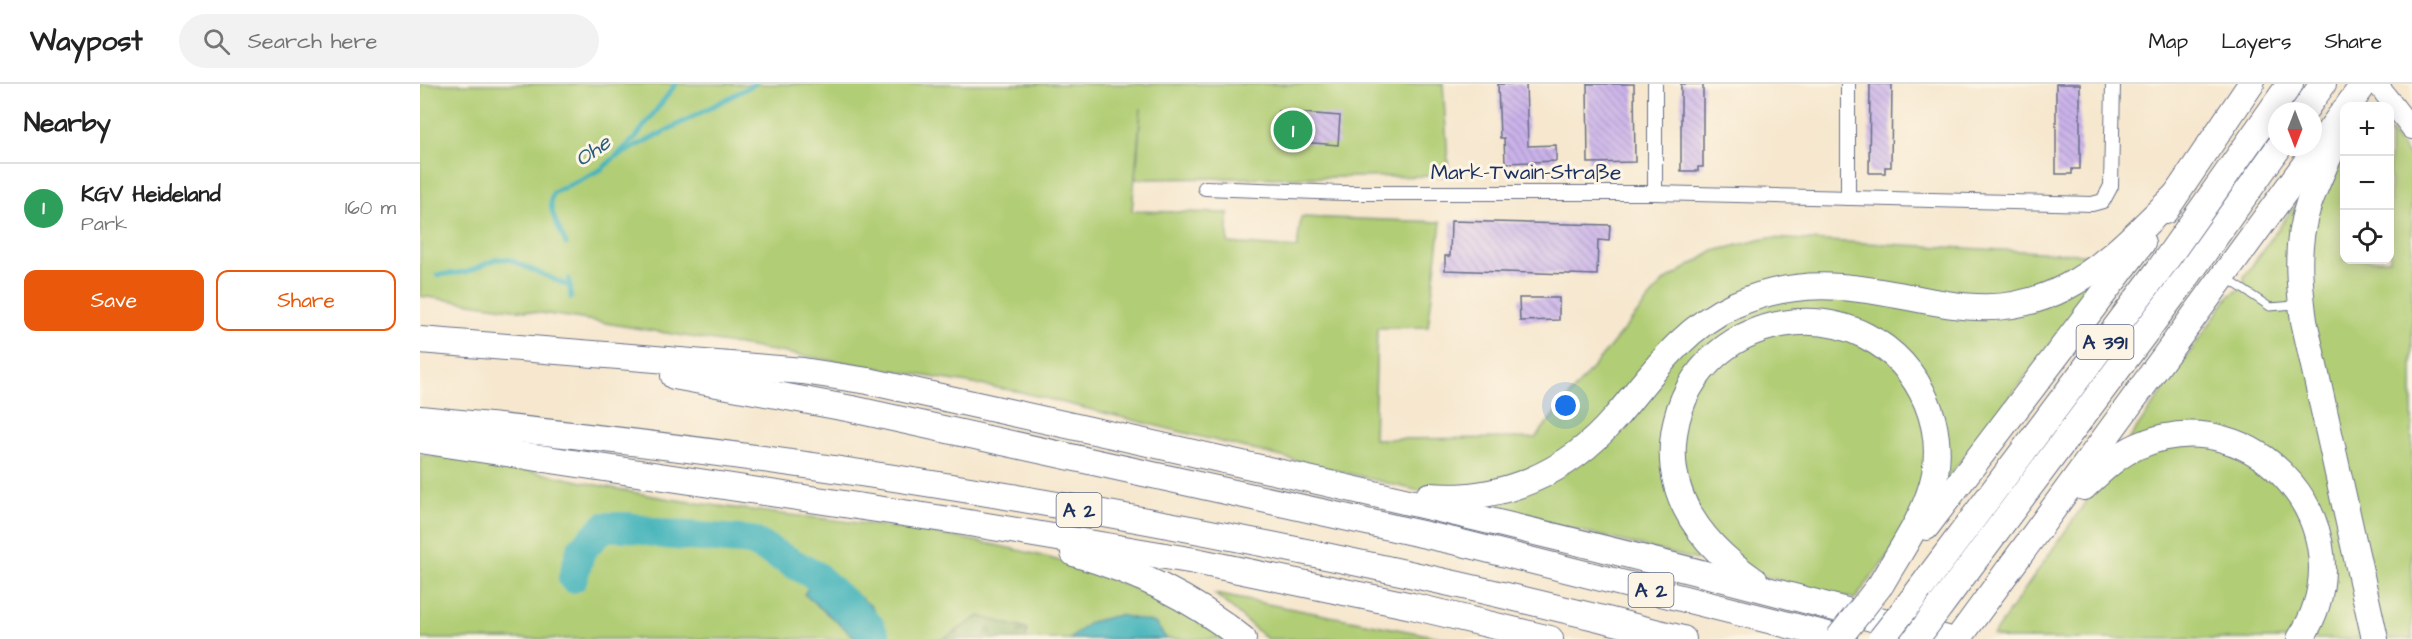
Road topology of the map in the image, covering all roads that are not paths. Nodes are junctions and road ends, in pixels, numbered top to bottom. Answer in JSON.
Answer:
{"nodes":[{"id":1,"x":1655,"y":84,"type":"edge"},
{"id":2,"x":1848,"y":84,"type":"edge"},
{"id":3,"x":2113,"y":84,"type":"edge"},
{"id":4,"x":2251,"y":84,"type":"edge"},
{"id":5,"x":2290,"y":84,"type":"edge"},
{"id":6,"x":2323,"y":84,"type":"edge"},
{"id":7,"x":2377,"y":84,"type":"edge"},
{"id":8,"x":2352,"y":101,"type":"edge"},
{"id":9,"x":2310,"y":102,"type":"edge"},
{"id":10,"x":2412,"y":129,"type":"edge"},
{"id":11,"x":2340,"y":130,"type":"edge"},
{"id":12,"x":2272,"y":156,"type":"edge"},
{"id":13,"x":1205,"y":188,"type":"dead end"},
{"id":14,"x":1654,"y":193,"type":"junction"},
{"id":15,"x":2174,"y":197,"type":"junction"},
{"id":16,"x":1848,"y":198,"type":"junction"},
{"id":17,"x":2223,"y":275,"type":"junction"},
{"id":18,"x":2302,"y":305,"type":"junction"},
{"id":19,"x":420,"y":340,"type":"edge"},
{"id":20,"x":470,"y":345,"type":"junction"},
{"id":21,"x":420,"y":419,"type":"edge"},
{"id":22,"x":467,"y":435,"type":"junction"},
{"id":23,"x":420,"y":440,"type":"edge"},
{"id":24,"x":1362,"y":490,"type":"junction"},
{"id":25,"x":963,"y":522,"type":"junction"},
{"id":26,"x":2038,"y":531,"type":"junction"},
{"id":27,"x":1881,"y":584,"type":"junction"},
{"id":28,"x":1765,"y":588,"type":"junction"},
{"id":29,"x":1243,"y":639,"type":"edge"},
{"id":30,"x":1550,"y":639,"type":"edge"},
{"id":31,"x":1683,"y":639,"type":"edge"},
{"id":32,"x":1838,"y":639,"type":"edge"},
{"id":33,"x":1844,"y":639,"type":"edge"},
{"id":34,"x":1881,"y":639,"type":"edge"},
{"id":35,"x":1916,"y":639,"type":"edge"},
{"id":36,"x":1947,"y":639,"type":"edge"},
{"id":37,"x":1958,"y":639,"type":"edge"},
{"id":38,"x":2301,"y":639,"type":"edge"},
{"id":39,"x":2375,"y":639,"type":"edge"}],
"edges":[{"from":1,"to":14,"type":"street"},
{"from":2,"to":16,"type":"street"},
{"from":3,"to":16,"type":"street","name":"Mark-Twain-Straße"},
{"from":4,"to":15,"type":"highway"},
{"from":5,"to":34,"type":"highway","number":"A 391","bridge":true},
{"from":6,"to":9,"type":"highway"},
{"from":7,"to":10,"type":"main road"},
{"from":8,"to":17,"type":"highway"},
{"from":11,"to":18,"type":"highway"},
{"from":12,"to":35,"type":"highway","number":"A 391","bridge":true},
{"from":13,"to":14,"type":"street","name":"Mark-Twain-Straße"},
{"from":14,"to":16,"type":"street","name":"Mark-Twain-Straße"},
{"from":15,"to":24,"type":"highway"},
{"from":15,"to":27,"type":"highway"},
{"from":17,"to":18,"type":"lane"},
{"from":17,"to":26,"type":"highway"},
{"from":18,"to":39,"type":"highway"},
{"from":19,"to":20,"type":"highway","number":"A 2"},
{"from":20,"to":24,"type":"highway"},
{"from":20,"to":33,"type":"highway","number":"A 2"},
{"from":21,"to":22,"type":"highway","number":"A 2"},
{"from":22,"to":23,"type":"highway"},
{"from":22,"to":25,"type":"highway"},
{"from":22,"to":31,"type":"highway","number":"A 2"},
{"from":24,"to":28,"type":"highway"},
{"from":25,"to":29,"type":"highway"},
{"from":25,"to":30,"type":"highway"},
{"from":26,"to":37,"type":"highway"},
{"from":26,"to":38,"type":"highway"},
{"from":27,"to":28,"type":"highway"},
{"from":27,"to":32,"type":"highway","bridge":true},
{"from":28,"to":36,"type":"highway"}]}
